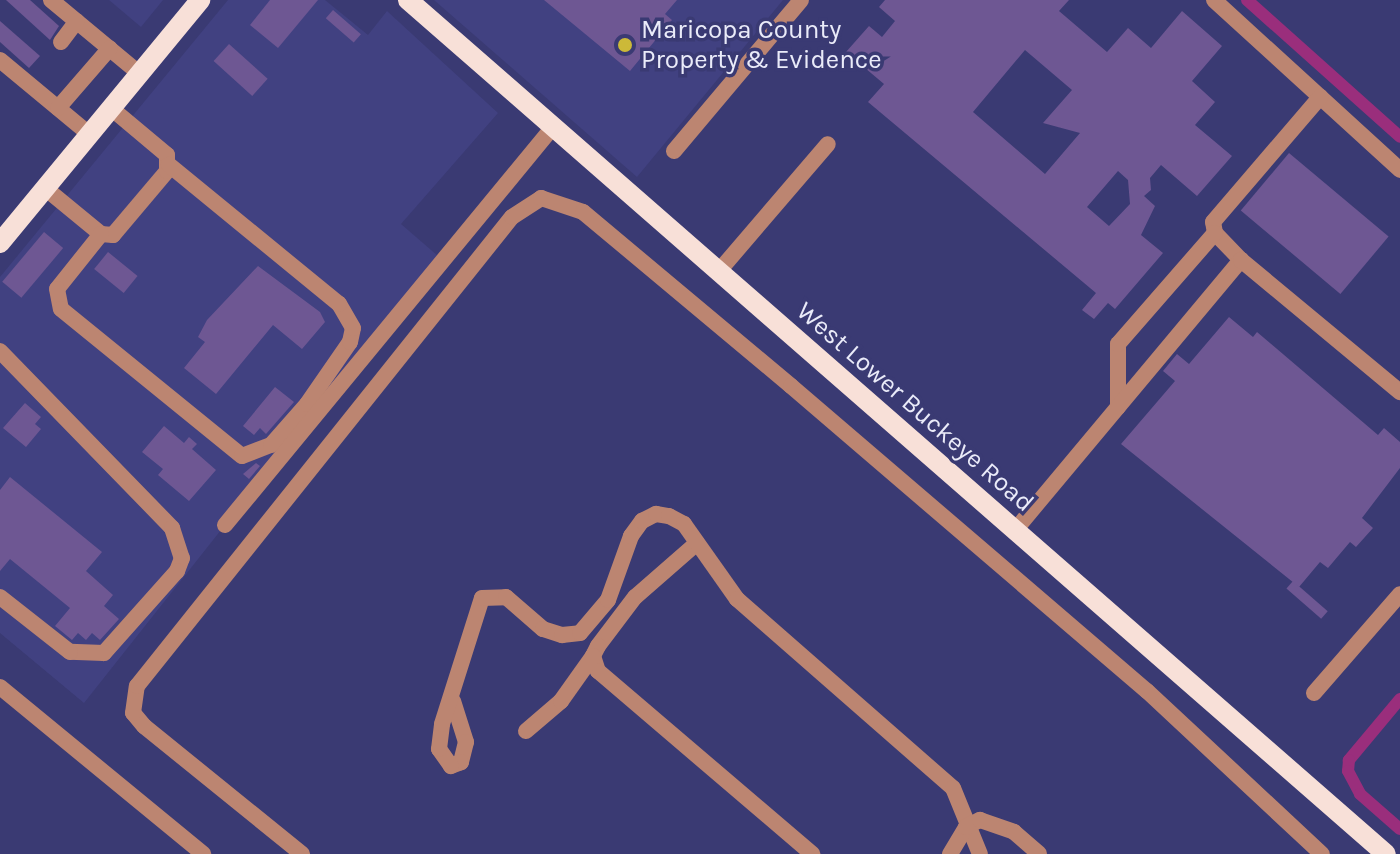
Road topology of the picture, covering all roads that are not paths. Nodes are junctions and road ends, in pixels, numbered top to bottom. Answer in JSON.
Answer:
{"nodes":[{"id":1,"x":51,"y":0,"type":"edge"},
{"id":2,"x":200,"y":0,"type":"edge"},
{"id":3,"x":408,"y":0,"type":"edge"},
{"id":4,"x":801,"y":0,"type":"edge"},
{"id":5,"x":1214,"y":0,"type":"edge"},
{"id":6,"x":77,"y":21,"type":"junction"},
{"id":7,"x":61,"y":42,"type":"dead end"},
{"id":8,"x":110,"y":48,"type":"junction"},
{"id":9,"x":0,"y":60,"type":"edge"},
{"id":10,"x":139,"y":73,"type":"junction"},
{"id":11,"x":1320,"y":97,"type":"junction"},
{"id":12,"x":58,"y":108,"type":"junction"},
{"id":13,"x":111,"y":108,"type":"junction"},
{"id":14,"x":553,"y":127,"type":"junction"},
{"id":15,"x":89,"y":134,"type":"junction"},
{"id":16,"x":828,"y":144,"type":"dead end"},
{"id":17,"x":674,"y":151,"type":"dead end"},
{"id":18,"x":169,"y":165,"type":"junction"},
{"id":19,"x":1400,"y":170,"type":"edge"},
{"id":20,"x":45,"y":188,"type":"junction"},
{"id":21,"x":1215,"y":233,"type":"junction"},
{"id":22,"x":101,"y":234,"type":"junction"},
{"id":23,"x":0,"y":243,"type":"edge"},
{"id":24,"x":1241,"y":260,"type":"junction"},
{"id":25,"x":719,"y":271,"type":"junction"},
{"id":26,"x":1,"y":354,"type":"edge"},
{"id":27,"x":1400,"y":392,"type":"edge"},
{"id":28,"x":1118,"y":407,"type":"junction"},
{"id":29,"x":225,"y":525,"type":"dead end"},
{"id":30,"x":1016,"y":529,"type":"junction"},
{"id":31,"x":697,"y":543,"type":"junction"},
{"id":32,"x":1400,"y":594,"type":"edge"},
{"id":33,"x":0,"y":597,"type":"edge"},
{"id":34,"x":593,"y":656,"type":"junction"},
{"id":35,"x":0,"y":687,"type":"edge"},
{"id":36,"x":1314,"y":693,"type":"dead end"},
{"id":37,"x":453,"y":701,"type":"dead end"},
{"id":38,"x":526,"y":731,"type":"dead end"},
{"id":39,"x":971,"y":825,"type":"junction"},
{"id":40,"x":203,"y":854,"type":"edge"},
{"id":41,"x":302,"y":854,"type":"edge"},
{"id":42,"x":812,"y":854,"type":"edge"},
{"id":43,"x":950,"y":854,"type":"edge"},
{"id":44,"x":980,"y":854,"type":"edge"},
{"id":45,"x":1039,"y":854,"type":"edge"},
{"id":46,"x":1322,"y":854,"type":"edge"},
{"id":47,"x":1386,"y":854,"type":"edge"}],
"edges":[{"from":1,"to":6,"type":"lane"},
{"from":2,"to":10,"type":"main road"},
{"from":3,"to":14,"type":"main road","name":"West Lower Buckeye Road"},
{"from":4,"to":17,"type":"lane"},
{"from":5,"to":11,"type":"lane"},
{"from":6,"to":7,"type":"lane"},
{"from":6,"to":8,"type":"lane"},
{"from":8,"to":10,"type":"lane"},
{"from":8,"to":12,"type":"lane"},
{"from":9,"to":12,"type":"lane"},
{"from":10,"to":13,"type":"main road"},
{"from":11,"to":19,"type":"lane"},
{"from":11,"to":21,"type":"lane"},
{"from":12,"to":15,"type":"lane"},
{"from":13,"to":15,"type":"main road"},
{"from":13,"to":18,"type":"lane"},
{"from":14,"to":25,"type":"main road","name":"West Lower Buckeye Road"},
{"from":14,"to":29,"type":"lane"},
{"from":15,"to":20,"type":"main road"},
{"from":16,"to":25,"type":"lane"},
{"from":18,"to":22,"type":"lane"},
{"from":18,"to":22,"type":"lane"},
{"from":20,"to":22,"type":"lane"},
{"from":20,"to":23,"type":"main road"},
{"from":21,"to":24,"type":"lane"},
{"from":21,"to":28,"type":"lane"},
{"from":24,"to":27,"type":"lane"},
{"from":24,"to":28,"type":"lane"},
{"from":25,"to":30,"type":"main road","name":"West Lower Buckeye Road"},
{"from":26,"to":33,"type":"lane"},
{"from":28,"to":30,"type":"lane"},
{"from":30,"to":47,"type":"main road","name":"West Lower Buckeye Road"},
{"from":31,"to":34,"type":"lane"},
{"from":31,"to":37,"type":"lane"},
{"from":31,"to":39,"type":"lane"},
{"from":32,"to":36,"type":"lane"},
{"from":34,"to":38,"type":"lane"},
{"from":34,"to":42,"type":"lane"},
{"from":35,"to":40,"type":"lane"},
{"from":39,"to":43,"type":"lane"},
{"from":39,"to":44,"type":"lane"},
{"from":39,"to":45,"type":"lane"},
{"from":41,"to":46,"type":"lane"}]}
